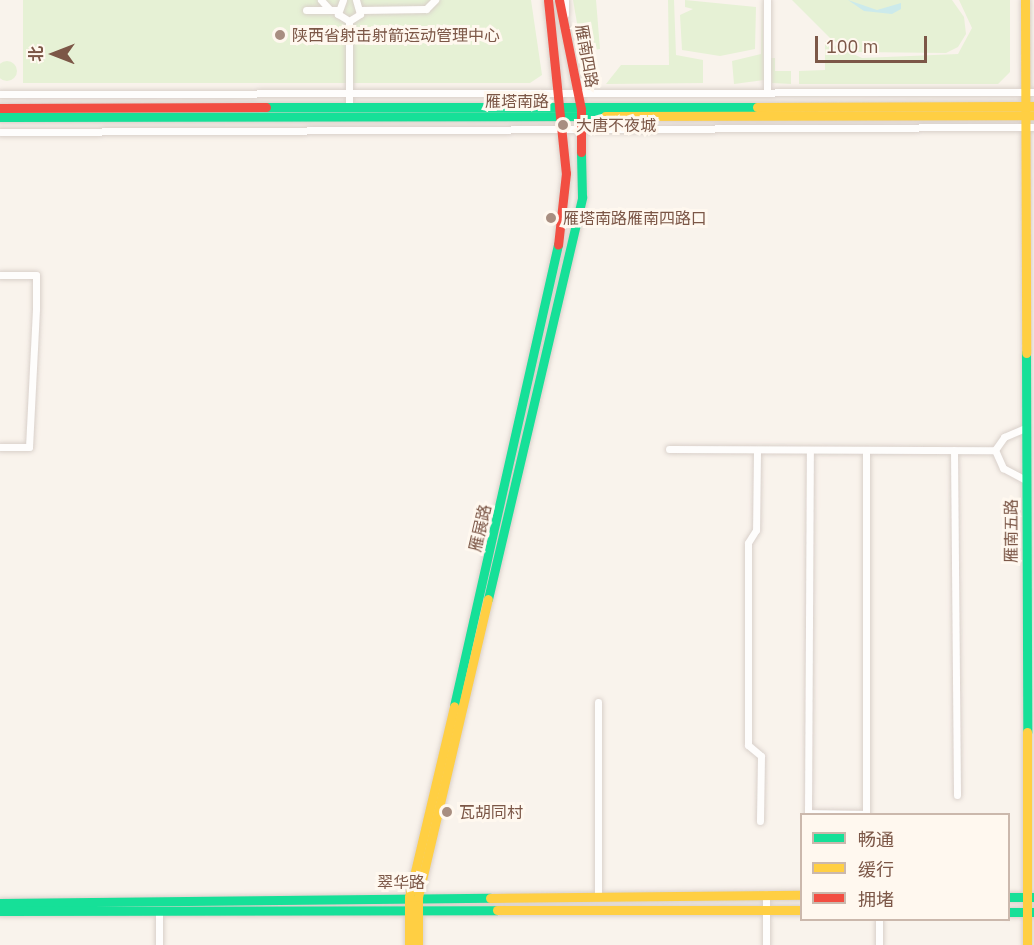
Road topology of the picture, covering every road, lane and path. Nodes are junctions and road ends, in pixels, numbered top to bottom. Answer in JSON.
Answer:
{"nodes":[{"id":1,"x":321,"y":0,"type":"edge"},
{"id":2,"x":343,"y":0,"type":"edge"},
{"id":3,"x":356,"y":0,"type":"edge"},
{"id":4,"x":435,"y":0,"type":"edge"},
{"id":5,"x":542,"y":0,"type":"edge"},
{"id":6,"x":548,"y":0,"type":"edge"},
{"id":7,"x":559,"y":0,"type":"edge"},
{"id":8,"x":565,"y":0,"type":"edge"},
{"id":9,"x":767,"y":0,"type":"edge"},
{"id":10,"x":1025,"y":0,"type":"edge"},
{"id":11,"x":306,"y":10,"type":"dead end"},
{"id":12,"x":334,"y":10,"type":"junction"},
{"id":13,"x":361,"y":10,"type":"junction"},
{"id":14,"x":565,"y":16,"type":"junction"},
{"id":15,"x":549,"y":18,"type":"junction"},
{"id":16,"x":349,"y":21,"type":"junction"},
{"id":17,"x":767,"y":92,"type":"junction"},
{"id":18,"x":798,"y":92,"type":"junction"},
{"id":19,"x":1029,"y":92,"type":"edge"},
{"id":20,"x":0,"y":94,"type":"edge"},
{"id":21,"x":349,"y":94,"type":"junction"},
{"id":22,"x":579,"y":94,"type":"junction"},
{"id":23,"x":561,"y":95,"type":"junction"},
{"id":24,"x":0,"y":108,"type":"edge"},
{"id":25,"x":350,"y":108,"type":"junction"},
{"id":26,"x":1029,"y":111,"type":"edge"},
{"id":27,"x":563,"y":112,"type":"junction"},
{"id":28,"x":798,"y":112,"type":"junction"},
{"id":29,"x":581,"y":113,"type":"junction"},
{"id":30,"x":0,"y":117,"type":"edge"},
{"id":31,"x":1029,"y":127,"type":"edge"},
{"id":32,"x":799,"y":129,"type":"junction"},
{"id":33,"x":564,"y":131,"type":"junction"},
{"id":34,"x":581,"y":131,"type":"junction"},
{"id":35,"x":0,"y":132,"type":"edge"},
{"id":36,"x":0,"y":274,"type":"edge"},
{"id":37,"x":1025,"y":428,"type":"junction"},
{"id":38,"x":0,"y":447,"type":"edge"},
{"id":39,"x":669,"y":449,"type":"dead end"},
{"id":40,"x":954,"y":450,"type":"junction"},
{"id":41,"x":995,"y":450,"type":"junction"},
{"id":42,"x":757,"y":452,"type":"junction"},
{"id":43,"x":866,"y":452,"type":"junction"},
{"id":44,"x":810,"y":453,"type":"junction"},
{"id":45,"x":1026,"y":480,"type":"junction"},
{"id":46,"x":1030,"y":609,"type":"edge"},
{"id":47,"x":598,"y":702,"type":"dead end"},
{"id":48,"x":957,"y":795,"type":"dead end"},
{"id":49,"x":808,"y":813,"type":"edge"},
{"id":50,"x":866,"y":813,"type":"edge"},
{"id":51,"x":760,"y":821,"type":"dead end"},
{"id":52,"x":766,"y":894,"type":"junction"},
{"id":53,"x":800,"y":895,"type":"edge"},
{"id":54,"x":598,"y":896,"type":"junction"},
{"id":55,"x":414,"y":897,"type":"junction"},
{"id":56,"x":1010,"y":897,"type":"edge"},
{"id":57,"x":1031,"y":897,"type":"edge"},
{"id":58,"x":0,"y":903,"type":"edge"},
{"id":59,"x":414,"y":910,"type":"junction"},
{"id":60,"x":766,"y":910,"type":"junction"},
{"id":61,"x":800,"y":910,"type":"edge"},
{"id":62,"x":159,"y":911,"type":"junction"},
{"id":63,"x":0,"y":912,"type":"edge"},
{"id":64,"x":1010,"y":912,"type":"edge"},
{"id":65,"x":1031,"y":912,"type":"edge"},
{"id":66,"x":879,"y":921,"type":"edge"},
{"id":67,"x":159,"y":945,"type":"edge"},
{"id":68,"x":409,"y":945,"type":"edge"},
{"id":69,"x":418,"y":945,"type":"edge"},
{"id":70,"x":766,"y":945,"type":"edge"},
{"id":71,"x":879,"y":945,"type":"edge"},
{"id":72,"x":1028,"y":945,"type":"edge"}],
"edges":[{"from":1,"to":12,"type":"street"},
{"from":2,"to":12,"type":"street"},
{"from":3,"to":13,"type":"street"},
{"from":4,"to":13,"type":"street"},
{"from":5,"to":15,"type":"street"},
{"from":6,"to":15,"type":"main road","name":"雁南四路"},
{"from":7,"to":14,"type":"main road","name":"雁南四路"},
{"from":8,"to":14,"type":"street"},
{"from":9,"to":17,"type":"street"},
{"from":10,"to":19,"type":"main road","name":"雁南五路"},
{"from":11,"to":12,"type":"street"},
{"from":12,"to":16,"type":"street"},
{"from":13,"to":16,"type":"street"},
{"from":14,"to":22,"type":"main road","name":"雁南四路"},
{"from":15,"to":23,"type":"main road","name":"雁南四路"},
{"from":16,"to":21,"type":"street"},
{"from":17,"to":18,"type":"street"},
{"from":17,"to":22,"type":"street"},
{"from":18,"to":19,"type":"street"},
{"from":18,"to":28,"type":"street"},
{"from":19,"to":26,"type":"main road","name":"雁南五路"},
{"from":20,"to":21,"type":"street"},
{"from":21,"to":23,"type":"street"},
{"from":21,"to":25,"type":"street"},
{"from":22,"to":23,"type":"street"},
{"from":22,"to":29,"type":"main road","name":"雁南四路"},
{"from":23,"to":27,"type":"main road","name":"雁南四路"},
{"from":24,"to":25,"type":"main road","name":"雁塔南路"},
{"from":25,"to":27,"type":"main road","name":"雁塔南路"},
{"from":26,"to":28,"type":"main road","name":"雁塔南路"},
{"from":26,"to":31,"type":"main road","name":"雁南五路"},
{"from":27,"to":29,"type":"main road","name":"雁塔南路"},
{"from":27,"to":30,"type":"main road","name":"雁塔南路"},
{"from":27,"to":33,"type":"main road","name":"雁展路"},
{"from":28,"to":29,"type":"main road","name":"雁塔南路"},
{"from":28,"to":32,"type":"street"},
{"from":29,"to":34,"type":"main road","name":"雁展路"},
{"from":31,"to":32,"type":"street"},
{"from":31,"to":37,"type":"main road","name":"雁南五路"},
{"from":32,"to":34,"type":"street"},
{"from":33,"to":34,"type":"street"},
{"from":33,"to":35,"type":"street"},
{"from":33,"to":55,"type":"main road","name":"雁展路"},
{"from":34,"to":55,"type":"main road","name":"雁展路"},
{"from":36,"to":38,"type":"street"},
{"from":37,"to":41,"type":"street"},
{"from":37,"to":45,"type":"main road","name":"雁南五路"},
{"from":39,"to":42,"type":"street"},
{"from":40,"to":41,"type":"street"},
{"from":40,"to":43,"type":"street"},
{"from":40,"to":48,"type":"street"},
{"from":41,"to":45,"type":"street"},
{"from":42,"to":44,"type":"street"},
{"from":42,"to":51,"type":"street"},
{"from":43,"to":44,"type":"street"},
{"from":43,"to":50,"type":"street"},
{"from":44,"to":49,"type":"street"},
{"from":45,"to":46,"type":"main road","name":"雁南五路"},
{"from":46,"to":57,"type":"main road","name":"雁南五路"},
{"from":47,"to":54,"type":"street"},
{"from":52,"to":53,"type":"main road","name":"翠华路"},
{"from":52,"to":54,"type":"main road","name":"翠华路"},
{"from":52,"to":60,"type":"street"},
{"from":54,"to":55,"type":"main road","name":"翠华路"},
{"from":55,"to":58,"type":"main road","name":"翠华路"},
{"from":55,"to":59,"type":"main road","name":"雁展路"},
{"from":56,"to":57,"type":"main road"},
{"from":57,"to":65,"type":"main road","name":"雁南五路"},
{"from":59,"to":60,"type":"main road","name":"翠华路"},
{"from":59,"to":62,"type":"main road","name":"翠华路"},
{"from":59,"to":68,"type":"main road","name":"雁展路"},
{"from":59,"to":69,"type":"main road","name":"雁展路"},
{"from":60,"to":61,"type":"main road","name":"翠华路"},
{"from":60,"to":70,"type":"street"},
{"from":62,"to":63,"type":"main road","name":"翠华路"},
{"from":62,"to":67,"type":"street"},
{"from":64,"to":65,"type":"main road"},
{"from":65,"to":72,"type":"main road","name":"雁南五路"},
{"from":66,"to":71,"type":"street"}]}
